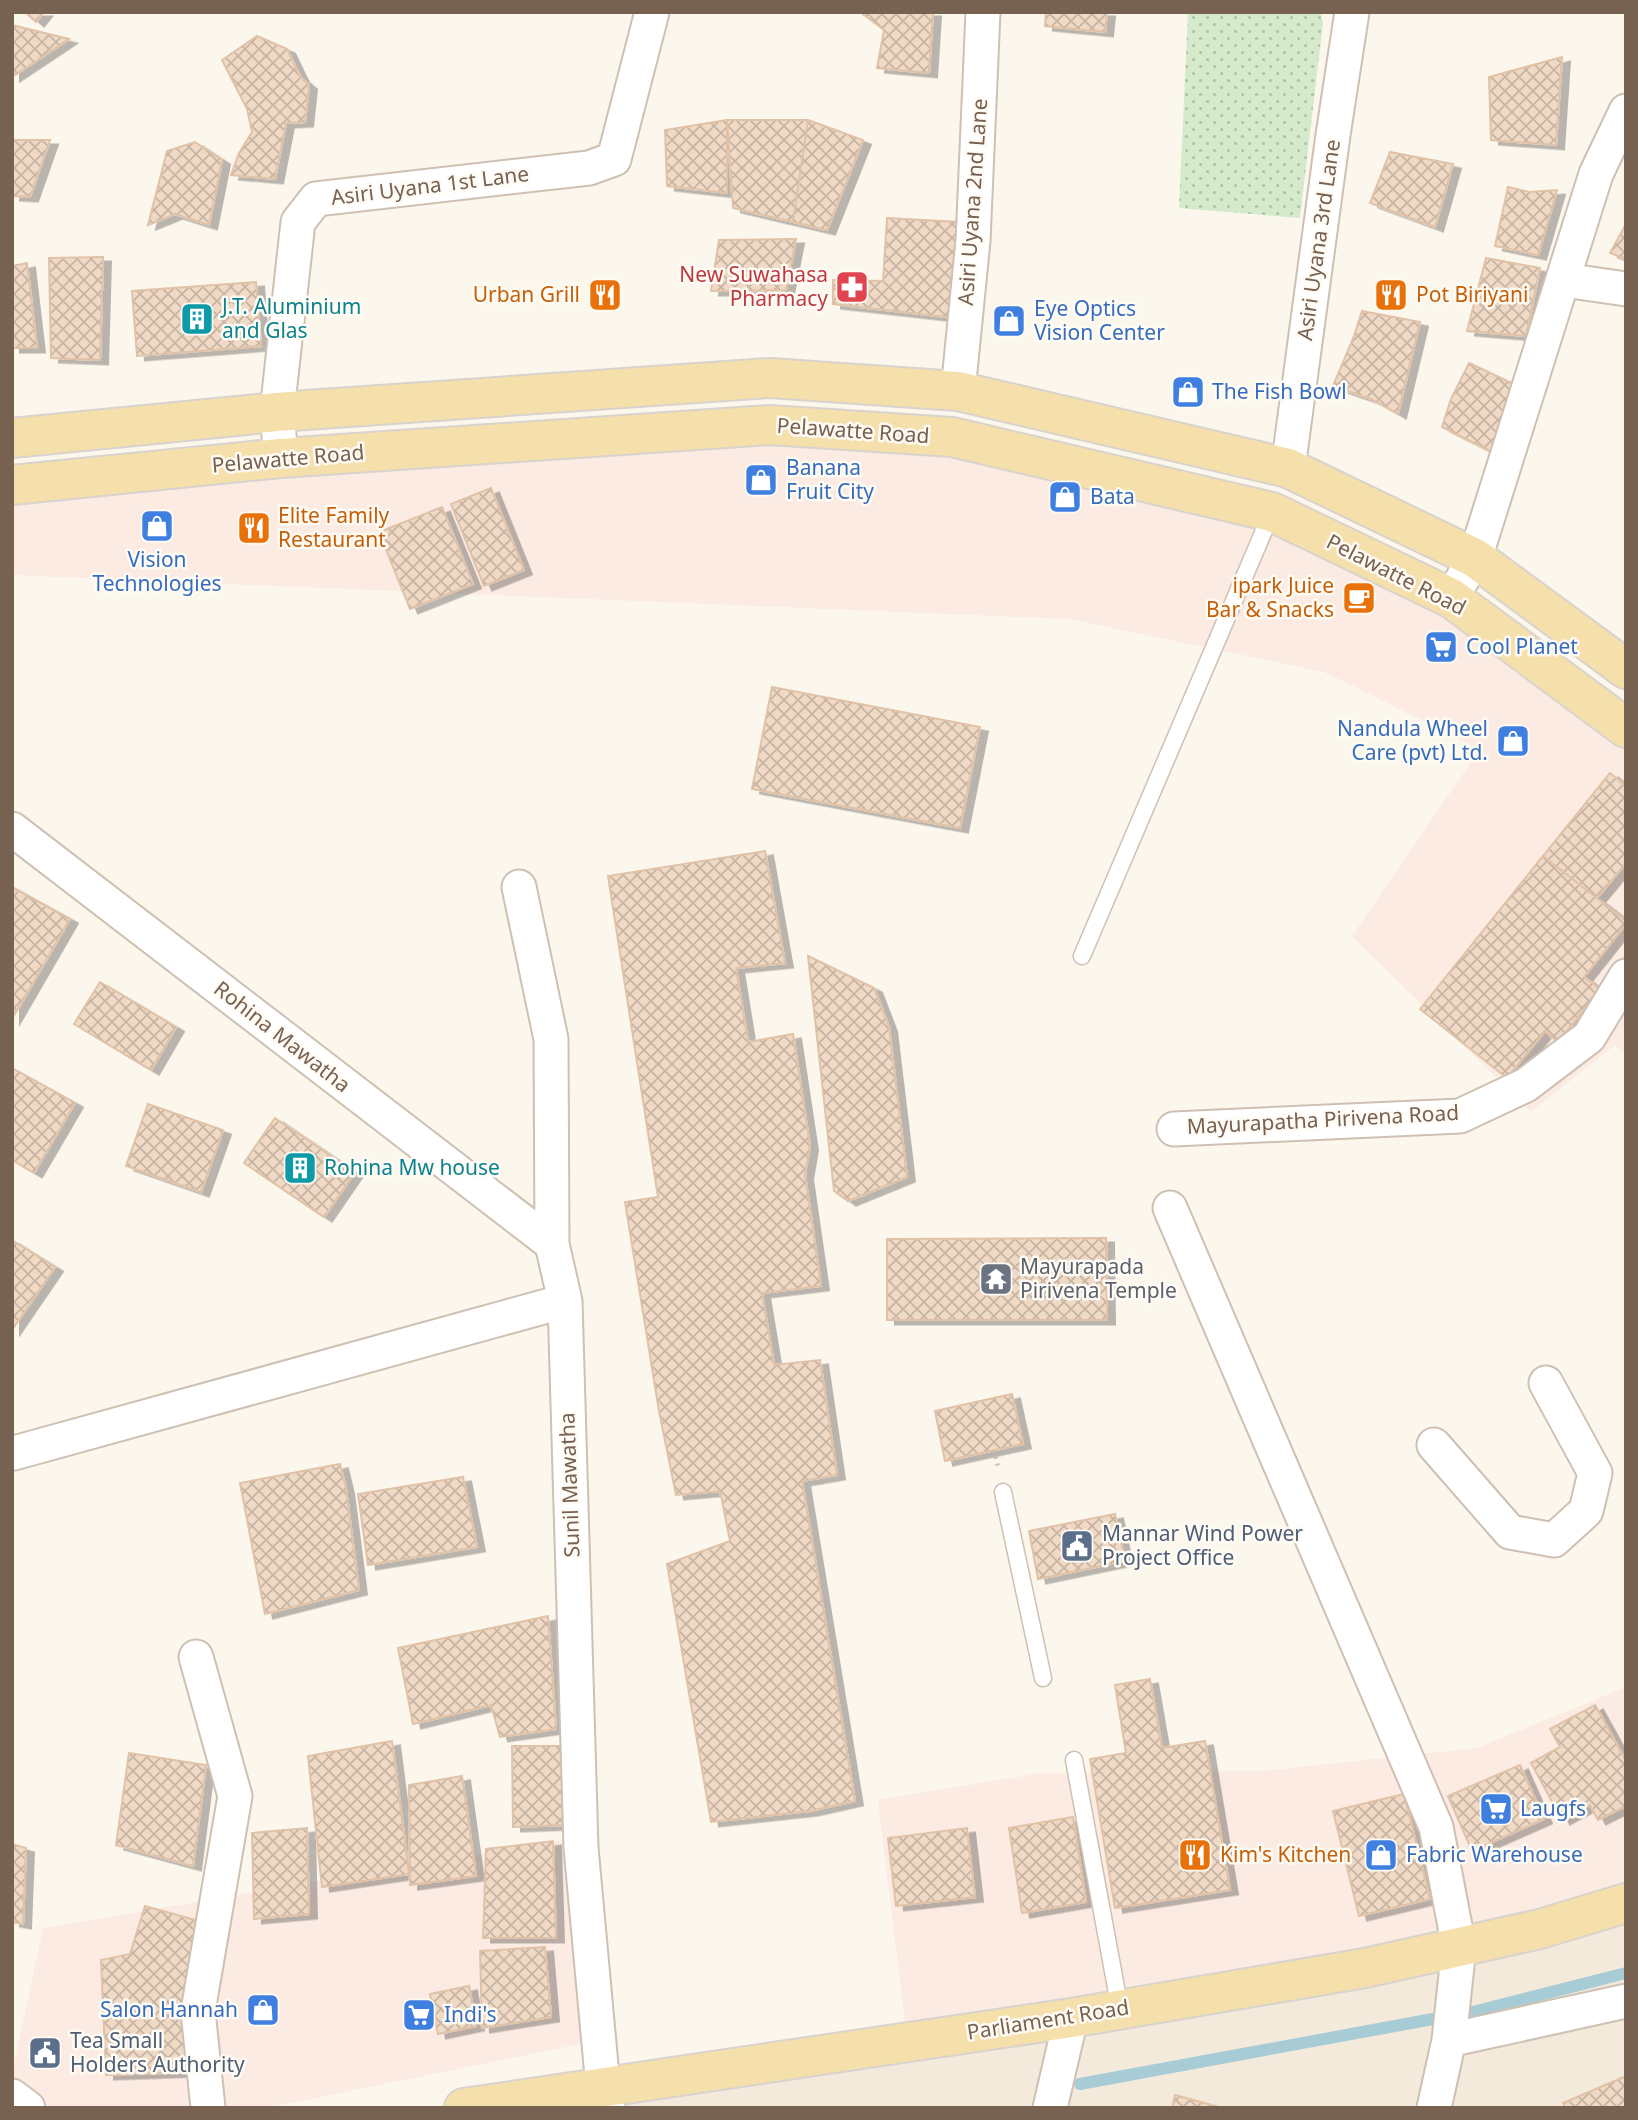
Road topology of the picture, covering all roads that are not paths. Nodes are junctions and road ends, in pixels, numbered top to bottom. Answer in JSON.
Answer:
{"nodes":[{"id":1,"x":652,"y":12,"type":"edge"},
{"id":2,"x":983,"y":12,"type":"edge"},
{"id":3,"x":1352,"y":12,"type":"edge"},
{"id":4,"x":1626,"y":111,"type":"edge"},
{"id":5,"x":1564,"y":280,"type":"junction"},
{"id":6,"x":1626,"y":289,"type":"edge"},
{"id":7,"x":958,"y":391,"type":"junction"},
{"id":8,"x":277,"y":412,"type":"junction"},
{"id":9,"x":12,"y":438,"type":"edge"},
{"id":10,"x":281,"y":458,"type":"junction"},
{"id":11,"x":1288,"y":468,"type":"junction"},
{"id":12,"x":12,"y":485,"type":"edge"},
{"id":13,"x":1272,"y":512,"type":"junction"},
{"id":14,"x":1475,"y":558,"type":"junction"},
{"id":15,"x":1451,"y":598,"type":"junction"},
{"id":16,"x":1626,"y":669,"type":"edge"},
{"id":17,"x":1626,"y":728,"type":"edge"},
{"id":18,"x":12,"y":829,"type":"edge"},
{"id":19,"x":519,"y":887,"type":"dead end"},
{"id":20,"x":1082,"y":956,"type":"dead end"},
{"id":21,"x":1626,"y":976,"type":"edge"},
{"id":22,"x":1174,"y":1129,"type":"dead end"},
{"id":23,"x":1170,"y":1208,"type":"dead end"},
{"id":24,"x":552,"y":1244,"type":"junction"},
{"id":25,"x":565,"y":1301,"type":"junction"},
{"id":26,"x":1546,"y":1383,"type":"dead end"},
{"id":27,"x":1434,"y":1445,"type":"dead end"},
{"id":28,"x":13,"y":1453,"type":"edge"},
{"id":29,"x":1003,"y":1492,"type":"dead end"},
{"id":30,"x":196,"y":1657,"type":"dead end"},
{"id":31,"x":1043,"y":1678,"type":"dead end"},
{"id":32,"x":1074,"y":1760,"type":"dead end"},
{"id":33,"x":1626,"y":1902,"type":"edge"},
{"id":34,"x":1459,"y":1947,"type":"junction"},
{"id":35,"x":1626,"y":2001,"type":"edge"},
{"id":36,"x":1120,"y":2009,"type":"junction"},
{"id":37,"x":1071,"y":2018,"type":"junction"},
{"id":38,"x":1449,"y":2040,"type":"junction"},
{"id":39,"x":12,"y":2096,"type":"edge"},
{"id":40,"x":606,"y":2097,"type":"edge"},
{"id":41,"x":28,"y":2108,"type":"edge"},
{"id":42,"x":208,"y":2108,"type":"edge"},
{"id":43,"x":464,"y":2108,"type":"edge"},
{"id":44,"x":1050,"y":2108,"type":"edge"},
{"id":45,"x":1434,"y":2108,"type":"edge"}],
"edges":[{"from":1,"to":8,"type":"street","name":"Asiri Uyana 1st Lane"},
{"from":2,"to":7,"type":"street","name":"Asiri Uyana 2nd Lane"},
{"from":3,"to":11,"type":"street","name":"Asiri Uyana 3rd Lane"},
{"from":4,"to":5,"type":"street"},
{"from":5,"to":6,"type":"street"},
{"from":5,"to":14,"type":"street"},
{"from":7,"to":8,"type":"main road"},
{"from":7,"to":11,"type":"main road"},
{"from":8,"to":9,"type":"main road"},
{"from":8,"to":10,"type":"street","name":"Asiri Uyana 1st Lane"},
{"from":10,"to":12,"type":"main road","name":"Pelawatte Road"},
{"from":10,"to":13,"type":"main road","name":"Pelawatte Road"},
{"from":11,"to":14,"type":"main road"},
{"from":13,"to":15,"type":"main road","name":"Pelawatte Road"},
{"from":13,"to":20,"type":"lane"},
{"from":14,"to":15,"type":"street"},
{"from":14,"to":16,"type":"main road"},
{"from":15,"to":17,"type":"main road","name":"Pelawatte Road"},
{"from":18,"to":24,"type":"street","name":"Rohina Mawatha"},
{"from":19,"to":24,"type":"street","name":"Sunil Mawatha"},
{"from":21,"to":22,"type":"street","name":"Mayurapatha Pirivena Road"},
{"from":23,"to":34,"type":"street"},
{"from":24,"to":25,"type":"street","name":"Sunil Mawatha"},
{"from":25,"to":28,"type":"street"},
{"from":25,"to":40,"type":"street","name":"Sunil Mawatha"},
{"from":26,"to":27,"type":"street"},
{"from":29,"to":31,"type":"lane"},
{"from":30,"to":42,"type":"street"},
{"from":32,"to":36,"type":"lane"},
{"from":33,"to":34,"type":"main road","name":"Parliament Road"},
{"from":34,"to":36,"type":"main road","name":"Parliament Road"},
{"from":34,"to":38,"type":"street"},
{"from":35,"to":38,"type":"street"},
{"from":36,"to":37,"type":"main road","name":"Parliament Road"},
{"from":37,"to":40,"type":"main road","name":"Parliament Road"},
{"from":37,"to":44,"type":"street"},
{"from":38,"to":45,"type":"street"},
{"from":39,"to":41,"type":"street"},
{"from":40,"to":43,"type":"main road","name":"Parliament Road"}]}
